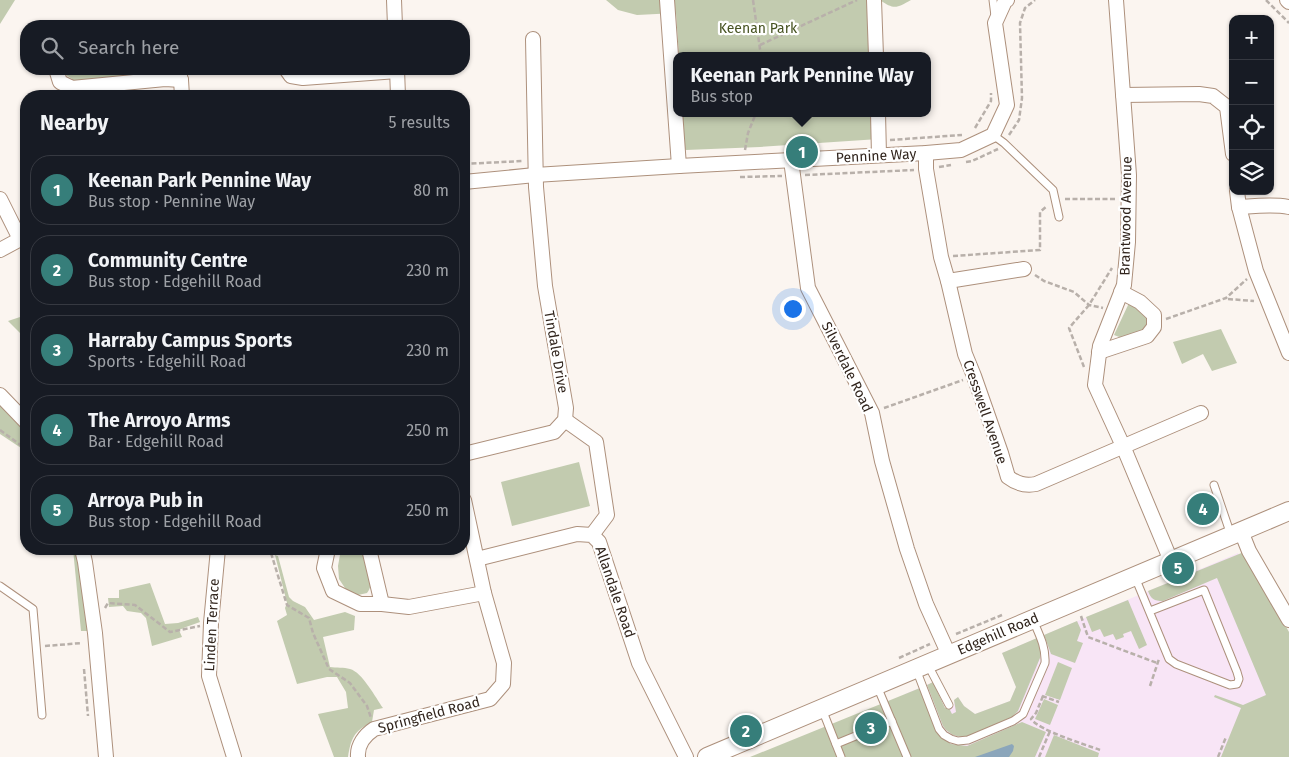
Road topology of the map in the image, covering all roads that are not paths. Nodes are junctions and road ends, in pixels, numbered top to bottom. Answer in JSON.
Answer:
{"nodes":[{"id":1,"x":394,"y":0,"type":"edge"},
{"id":2,"x":667,"y":0,"type":"edge"},
{"id":3,"x":874,"y":0,"type":"edge"},
{"id":4,"x":994,"y":0,"type":"edge"},
{"id":5,"x":1006,"y":0,"type":"edge"},
{"id":6,"x":1116,"y":0,"type":"edge"},
{"id":7,"x":395,"y":20,"type":"edge"},
{"id":8,"x":996,"y":22,"type":"junction"},
{"id":9,"x":533,"y":40,"type":"dead end"},
{"id":10,"x":876,"y":52,"type":"edge"},
{"id":11,"x":58,"y":75,"type":"edge"},
{"id":12,"x":177,"y":75,"type":"edge"},
{"id":13,"x":180,"y":75,"type":"edge"},
{"id":14,"x":290,"y":75,"type":"edge"},
{"id":15,"x":338,"y":75,"type":"edge"},
{"id":16,"x":397,"y":75,"type":"edge"},
{"id":17,"x":673,"y":83,"type":"edge"},
{"id":18,"x":181,"y":90,"type":"edge"},
{"id":19,"x":398,"y":90,"type":"edge"},
{"id":20,"x":1123,"y":94,"type":"junction"},
{"id":21,"x":675,"y":117,"type":"edge"},
{"id":22,"x":878,"y":117,"type":"edge"},
{"id":23,"x":993,"y":135,"type":"junction"},
{"id":24,"x":879,"y":149,"type":"junction"},
{"id":25,"x":1232,"y":150,"type":"edge"},
{"id":26,"x":926,"y":153,"type":"junction"},
{"id":27,"x":791,"y":160,"type":"junction"},
{"id":28,"x":679,"y":166,"type":"junction"},
{"id":29,"x":534,"y":175,"type":"junction"},
{"id":30,"x":470,"y":181,"type":"edge"},
{"id":31,"x":1238,"y":195,"type":"edge"},
{"id":32,"x":0,"y":199,"type":"edge"},
{"id":33,"x":1239,"y":207,"type":"junction"},
{"id":34,"x":1289,"y":207,"type":"edge"},
{"id":35,"x":1059,"y":217,"type":"dead end"},
{"id":36,"x":20,"y":232,"type":"edge"},
{"id":37,"x":20,"y":239,"type":"edge"},
{"id":38,"x":0,"y":250,"type":"edge"},
{"id":39,"x":1024,"y":268,"type":"road end"},
{"id":40,"x":948,"y":281,"type":"junction"},
{"id":41,"x":1121,"y":292,"type":"junction"},
{"id":42,"x":1288,"y":350,"type":"edge"},
{"id":43,"x":1099,"y":352,"type":"junction"},
{"id":44,"x":0,"y":396,"type":"edge"},
{"id":45,"x":1201,"y":413,"type":"dead end"},
{"id":46,"x":20,"y":416,"type":"edge"},
{"id":47,"x":565,"y":420,"type":"junction"},
{"id":48,"x":1124,"y":446,"type":"junction"},
{"id":49,"x":470,"y":453,"type":"edge"},
{"id":50,"x":1214,"y":485,"type":"dead end"},
{"id":51,"x":1289,"y":512,"type":"edge"},
{"id":52,"x":470,"y":527,"type":"edge"},
{"id":53,"x":1236,"y":534,"type":"junction"},
{"id":54,"x":592,"y":535,"type":"junction"},
{"id":55,"x":83,"y":555,"type":"edge"},
{"id":56,"x":217,"y":555,"type":"edge"},
{"id":57,"x":327,"y":555,"type":"edge"},
{"id":58,"x":370,"y":555,"type":"edge"},
{"id":59,"x":477,"y":559,"type":"junction"},
{"id":60,"x":1171,"y":561,"type":"junction"},
{"id":61,"x":1135,"y":576,"type":"junction"},
{"id":62,"x":0,"y":586,"type":"edge"},
{"id":63,"x":484,"y":593,"type":"junction"},
{"id":64,"x":382,"y":604,"type":"junction"},
{"id":65,"x":1150,"y":611,"type":"junction"},
{"id":66,"x":1033,"y":620,"type":"junction"},
{"id":67,"x":1289,"y":620,"type":"edge"},
{"id":68,"x":949,"y":655,"type":"junction"},
{"id":69,"x":922,"y":667,"type":"junction"},
{"id":70,"x":877,"y":686,"type":"junction"},
{"id":71,"x":949,"y":705,"type":"dead end"},
{"id":72,"x":822,"y":709,"type":"junction"},
{"id":73,"x":42,"y":716,"type":"dead end"},
{"id":74,"x":892,"y":721,"type":"junction"},
{"id":75,"x":836,"y":744,"type":"junction"},
{"id":76,"x":106,"y":757,"type":"edge"},
{"id":77,"x":234,"y":757,"type":"edge"},
{"id":78,"x":358,"y":757,"type":"edge"},
{"id":79,"x":686,"y":757,"type":"edge"},
{"id":80,"x":707,"y":757,"type":"edge"},
{"id":81,"x":841,"y":757,"type":"edge"},
{"id":82,"x":907,"y":757,"type":"edge"}],
"edges":[{"from":1,"to":7,"type":"street"},
{"from":2,"to":17,"type":"street"},
{"from":3,"to":10,"type":"street"},
{"from":4,"to":8,"type":"lane"},
{"from":5,"to":8,"type":"street"},
{"from":6,"to":20,"type":"street","name":"Brantwood Avenue"},
{"from":8,"to":23,"type":"street"},
{"from":9,"to":29,"type":"street","name":"Tindale Drive"},
{"from":11,"to":12,"type":"street"},
{"from":13,"to":18,"type":"street"},
{"from":14,"to":15,"type":"street"},
{"from":16,"to":19,"type":"street"},
{"from":20,"to":25,"type":"street"},
{"from":20,"to":41,"type":"street","name":"Brantwood Avenue"},
{"from":21,"to":28,"type":"street"},
{"from":22,"to":24,"type":"street"},
{"from":23,"to":26,"type":"street","name":"Pennine Way"},
{"from":23,"to":35,"type":"lane"},
{"from":24,"to":26,"type":"street","name":"Pennine Way"},
{"from":24,"to":27,"type":"street","name":"Pennine Way"},
{"from":26,"to":40,"type":"street","name":"Cresswell Avenue"},
{"from":27,"to":28,"type":"street","name":"Pennine Way"},
{"from":27,"to":68,"type":"street","name":"Silverdale Road"},
{"from":28,"to":29,"type":"street","name":"Pennine Way"},
{"from":29,"to":30,"type":"street","name":"Pennine Way"},
{"from":29,"to":47,"type":"street","name":"Tindale Drive"},
{"from":31,"to":33,"type":"street"},
{"from":32,"to":36,"type":"street"},
{"from":33,"to":34,"type":"street"},
{"from":33,"to":42,"type":"street"},
{"from":37,"to":38,"type":"street"},
{"from":39,"to":40,"type":"street"},
{"from":40,"to":48,"type":"street","name":"Cresswell Avenue"},
{"from":41,"to":43,"type":"street","name":"Brantwood Avenue"},
{"from":41,"to":43,"type":"street"},
{"from":43,"to":48,"type":"street","name":"Brantwood Avenue"},
{"from":44,"to":46,"type":"street"},
{"from":45,"to":48,"type":"street","name":"Cresswell Avenue"},
{"from":47,"to":49,"type":"street"},
{"from":47,"to":54,"type":"street"},
{"from":48,"to":60,"type":"street"},
{"from":50,"to":53,"type":"lane"},
{"from":51,"to":53,"type":"street","name":"Edgehill Road"},
{"from":52,"to":59,"type":"street","name":"Springfield Road"},
{"from":53,"to":60,"type":"street","name":"Edgehill Road"},
{"from":53,"to":67,"type":"street"},
{"from":54,"to":59,"type":"street","name":"Allandale Road"},
{"from":54,"to":79,"type":"street","name":"Allandale Road"},
{"from":55,"to":76,"type":"street"},
{"from":56,"to":77,"type":"street","name":"Linden Terrace"},
{"from":57,"to":64,"type":"street"},
{"from":58,"to":64,"type":"street"},
{"from":59,"to":63,"type":"street","name":"Springfield Road"},
{"from":60,"to":61,"type":"street","name":"Edgehill Road"},
{"from":61,"to":65,"type":"lane"},
{"from":61,"to":66,"type":"street","name":"Edgehill Road"},
{"from":62,"to":73,"type":"lane"},
{"from":63,"to":64,"type":"street"},
{"from":63,"to":78,"type":"street","name":"Springfield Road"},
{"from":65,"to":65,"type":"lane"},
{"from":66,"to":68,"type":"street","name":"Edgehill Road"},
{"from":66,"to":69,"type":"lane"},
{"from":68,"to":69,"type":"street","name":"Edgehill Road"},
{"from":69,"to":70,"type":"street","name":"Edgehill Road"},
{"from":69,"to":71,"type":"lane"},
{"from":70,"to":72,"type":"street","name":"Edgehill Road"},
{"from":70,"to":74,"type":"lane"},
{"from":72,"to":75,"type":"lane"},
{"from":72,"to":80,"type":"street","name":"Edgehill Road"},
{"from":74,"to":75,"type":"lane"},
{"from":74,"to":82,"type":"lane"},
{"from":75,"to":81,"type":"lane"}]}
